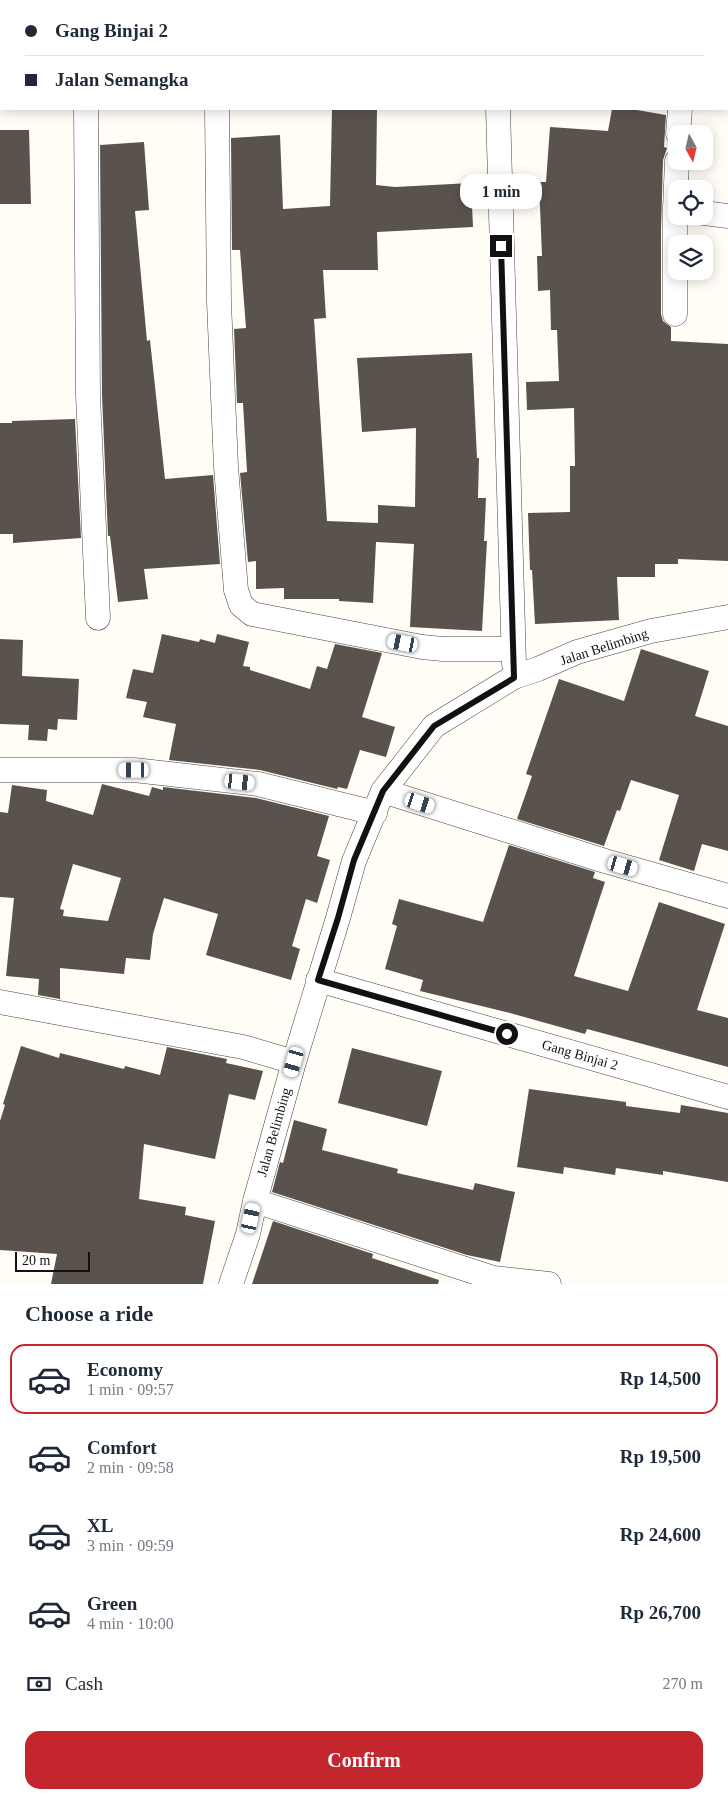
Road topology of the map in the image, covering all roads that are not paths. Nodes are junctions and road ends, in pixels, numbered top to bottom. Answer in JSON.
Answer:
{"nodes":[{"id":1,"x":86,"y":110,"type":"edge"},
{"id":2,"x":217,"y":110,"type":"edge"},
{"id":3,"x":498,"y":110,"type":"edge"},
{"id":4,"x":680,"y":110,"type":"edge"},
{"id":5,"x":679,"y":125,"type":"edge"},
{"id":6,"x":713,"y":214,"type":"edge"},
{"id":7,"x":728,"y":216,"type":"edge"},
{"id":8,"x":675,"y":225,"type":"edge"},
{"id":9,"x":675,"y":314,"type":"dead end"},
{"id":10,"x":728,"y":617,"type":"edge"},
{"id":11,"x":98,"y":618,"type":"dead end"},
{"id":12,"x":513,"y":649,"type":"junction"},
{"id":13,"x":514,"y":678,"type":"junction"},
{"id":14,"x":0,"y":770,"type":"edge"},
{"id":15,"x":383,"y":791,"type":"junction"},
{"id":16,"x":375,"y":813,"type":"junction"},
{"id":17,"x":728,"y":896,"type":"edge"},
{"id":18,"x":318,"y":980,"type":"junction"},
{"id":19,"x":0,"y":1002,"type":"edge"},
{"id":20,"x":294,"y":1062,"type":"junction"},
{"id":21,"x":728,"y":1097,"type":"edge"},
{"id":22,"x":255,"y":1201,"type":"junction"},
{"id":23,"x":231,"y":1284,"type":"edge"},
{"id":24,"x":549,"y":1284,"type":"edge"}],
"edges":[{"from":1,"to":11,"type":"street"},
{"from":2,"to":12,"type":"street"},
{"from":3,"to":12,"type":"street"},
{"from":4,"to":5,"type":"street"},
{"from":6,"to":7,"type":"street"},
{"from":8,"to":9,"type":"street"},
{"from":10,"to":13,"type":"street","name":"Jalan Belimbing"},
{"from":12,"to":13,"type":"street"},
{"from":13,"to":15,"type":"street","name":"Jalan Belimbing"},
{"from":14,"to":16,"type":"street"},
{"from":15,"to":16,"type":"street","name":"Jalan Belimbing"},
{"from":15,"to":17,"type":"street"},
{"from":16,"to":18,"type":"street","name":"Jalan Belimbing"},
{"from":18,"to":20,"type":"street","name":"Jalan Belimbing"},
{"from":18,"to":21,"type":"street","name":"Gang Binjai 2"},
{"from":19,"to":20,"type":"street"},
{"from":20,"to":22,"type":"street","name":"Jalan Belimbing"},
{"from":22,"to":23,"type":"street","name":"Jalan Belimbing"},
{"from":22,"to":24,"type":"street"}]}
